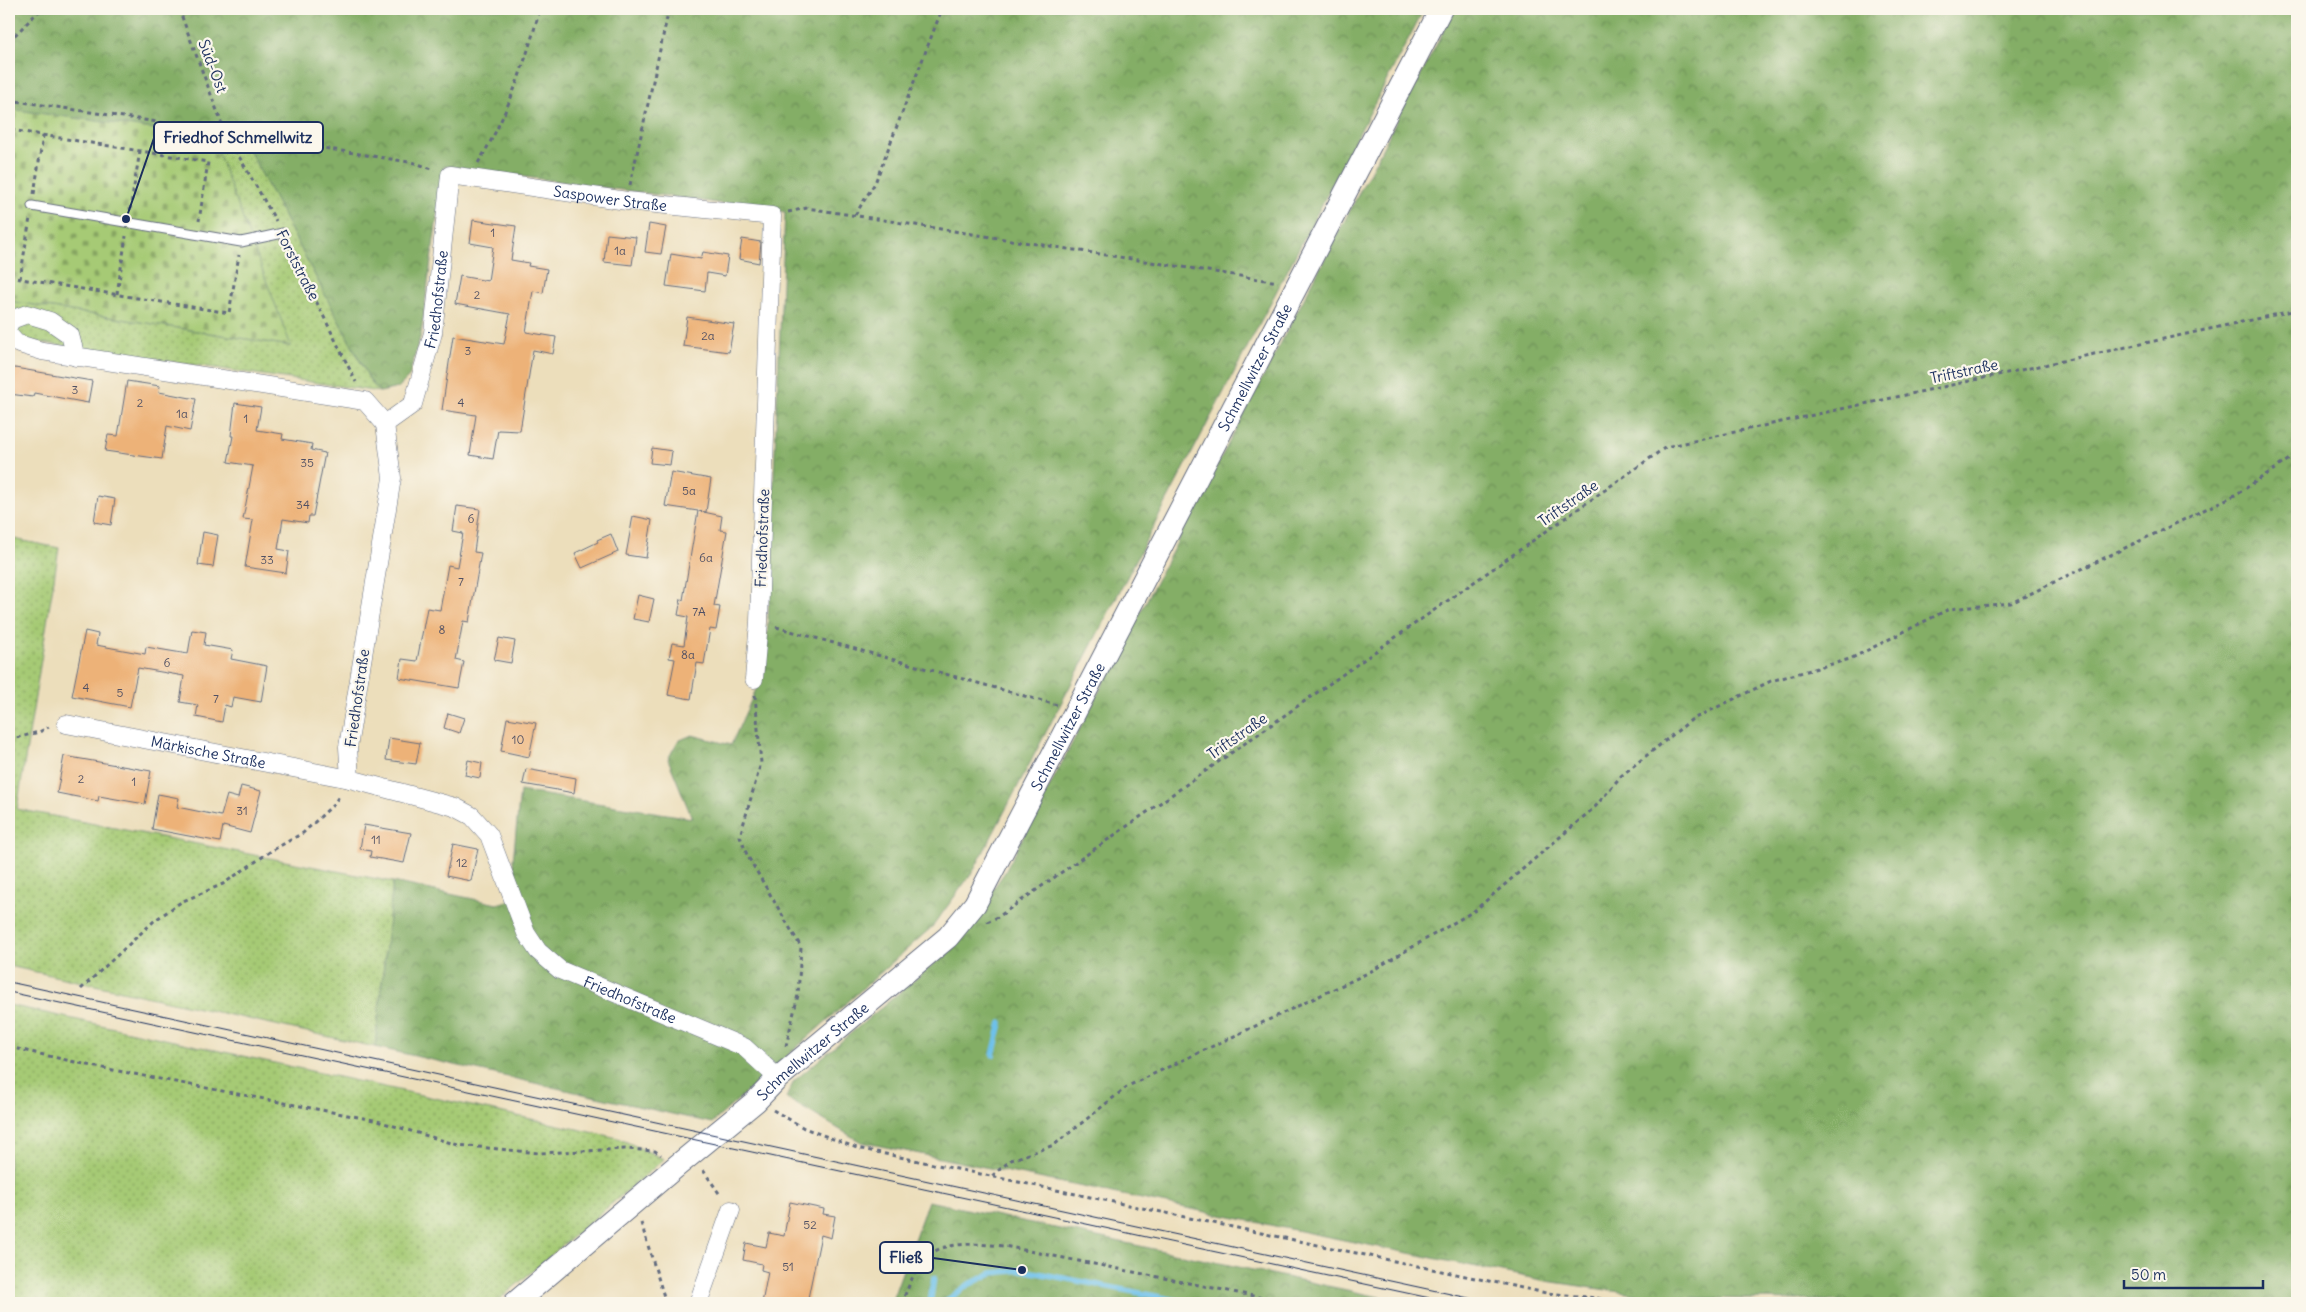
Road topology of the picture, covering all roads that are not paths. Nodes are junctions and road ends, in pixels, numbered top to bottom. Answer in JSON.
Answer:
{"nodes":[{"id":1,"x":1440,"y":9,"type":"edge"},
{"id":2,"x":450,"y":175,"type":"joint"},
{"id":3,"x":32,"y":206,"type":"dead end"},
{"id":4,"x":772,"y":216,"type":"joint"},
{"id":5,"x":282,"y":233,"type":"road end"},
{"id":6,"x":9,"y":325,"type":"edge"},
{"id":7,"x":9,"y":335,"type":"edge"},
{"id":8,"x":76,"y":357,"type":"junction"},
{"id":9,"x":384,"y":424,"type":"junction"},
{"id":10,"x":754,"y":679,"type":"road end"},
{"id":11,"x":66,"y":724,"type":"road end"},
{"id":12,"x":350,"y":779,"type":"junction"},
{"id":13,"x":778,"y":1078,"type":"junction"},
{"id":14,"x":731,"y":1210,"type":"road end"},
{"id":15,"x":515,"y":1303,"type":"edge"},
{"id":16,"x":698,"y":1303,"type":"edge"}],
"edges":[{"from":1,"to":13,"type":"street","name":"Schmellwitzer Straße"},
{"from":2,"to":4,"type":"street","name":"Saspower Straße"},
{"from":2,"to":9,"type":"street","name":"Friedhofstraße"},
{"from":3,"to":5,"type":"lane"},
{"from":4,"to":10,"type":"street","name":"Friedhofstraße"},
{"from":6,"to":8,"type":"street"},
{"from":7,"to":8,"type":"street"},
{"from":8,"to":9,"type":"street"},
{"from":9,"to":12,"type":"street","name":"Friedhofstraße"},
{"from":11,"to":12,"type":"street","name":"Märkische Straße"},
{"from":12,"to":13,"type":"street","name":"Friedhofstraße"},
{"from":13,"to":15,"type":"street","name":"Schmellwitzer Straße"},
{"from":14,"to":16,"type":"street"}]}
